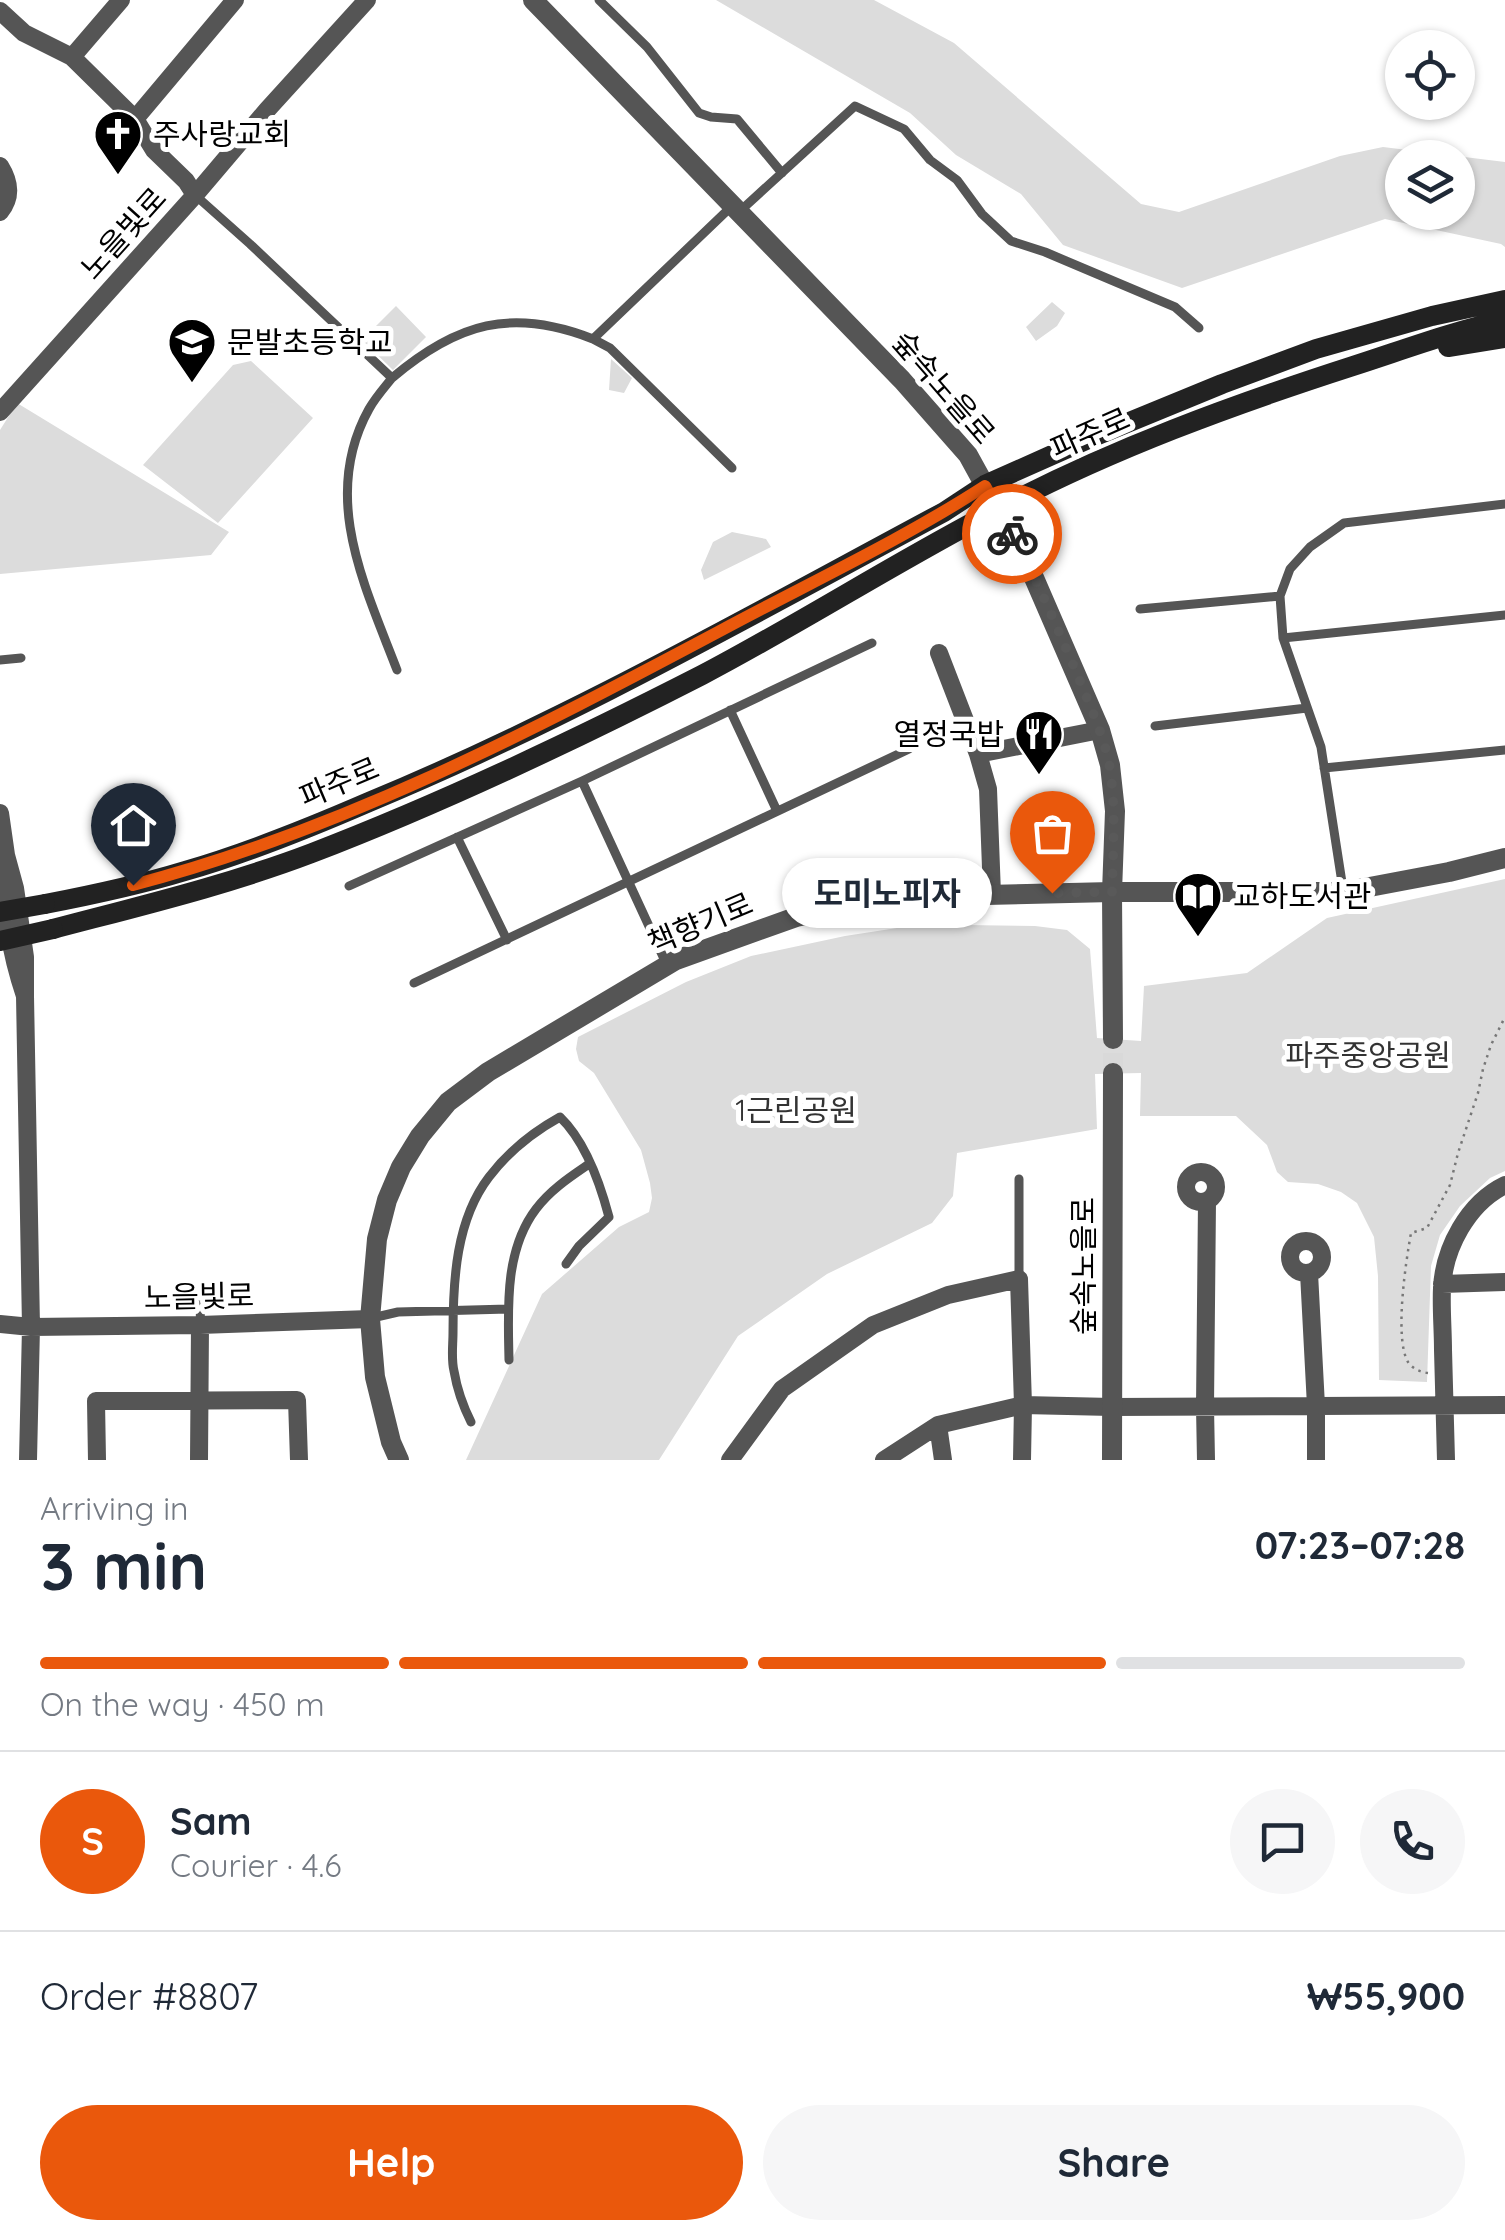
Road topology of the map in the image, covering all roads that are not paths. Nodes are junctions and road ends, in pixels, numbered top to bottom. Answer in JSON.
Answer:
{"nodes":[{"id":1,"x":121,"y":0,"type":"edge"},
{"id":2,"x":235,"y":0,"type":"edge"},
{"id":3,"x":367,"y":0,"type":"edge"},
{"id":4,"x":533,"y":0,"type":"edge"},
{"id":5,"x":599,"y":0,"type":"edge"},
{"id":6,"x":2,"y":5,"type":"edge"},
{"id":7,"x":72,"y":58,"type":"junction"},
{"id":8,"x":135,"y":119,"type":"junction"},
{"id":9,"x":0,"y":166,"type":"edge"},
{"id":10,"x":782,"y":172,"type":"junction"},
{"id":11,"x":194,"y":195,"type":"junction"},
{"id":12,"x":736,"y":208,"type":"junction"},
{"id":13,"x":0,"y":212,"type":"edge"},
{"id":14,"x":1505,"y":288,"type":"edge"},
{"id":15,"x":1505,"y":300,"type":"edge"},
{"id":16,"x":1505,"y":320,"type":"edge"},
{"id":17,"x":1199,"y":328,"type":"dead end"},
{"id":18,"x":1505,"y":338,"type":"edge"},
{"id":19,"x":593,"y":339,"type":"junction"},
{"id":20,"x":1316,"y":349,"type":"junction"},
{"id":21,"x":392,"y":378,"type":"junction"},
{"id":22,"x":1310,"y":380,"type":"junction"},
{"id":23,"x":0,"y":412,"type":"edge"},
{"id":24,"x":732,"y":468,"type":"dead end"},
{"id":25,"x":985,"y":486,"type":"junction"},
{"id":26,"x":1505,"y":504,"type":"edge"},
{"id":27,"x":997,"y":509,"type":"junction"},
{"id":28,"x":1280,"y":596,"type":"junction"},
{"id":29,"x":1140,"y":609,"type":"dead end"},
{"id":30,"x":1505,"y":615,"type":"edge"},
{"id":31,"x":1283,"y":638,"type":"junction"},
{"id":32,"x":872,"y":643,"type":"dead end"},
{"id":33,"x":939,"y":653,"type":"dead end"},
{"id":34,"x":21,"y":658,"type":"dead end"},
{"id":35,"x":0,"y":660,"type":"edge"},
{"id":36,"x":398,"y":670,"type":"dead end"},
{"id":37,"x":1307,"y":708,"type":"junction"},
{"id":38,"x":730,"y":710,"type":"junction"},
{"id":39,"x":1155,"y":726,"type":"dead end"},
{"id":40,"x":1100,"y":730,"type":"junction"},
{"id":41,"x":910,"y":749,"type":"dead end"},
{"id":42,"x":1505,"y":750,"type":"edge"},
{"id":43,"x":978,"y":754,"type":"junction"},
{"id":44,"x":1324,"y":768,"type":"junction"},
{"id":45,"x":582,"y":781,"type":"junction"},
{"id":46,"x":777,"y":811,"type":"junction"},
{"id":47,"x":0,"y":813,"type":"edge"},
{"id":48,"x":457,"y":837,"type":"junction"},
{"id":49,"x":1505,"y":858,"type":"edge"},
{"id":50,"x":629,"y":883,"type":"junction"},
{"id":51,"x":349,"y":886,"type":"dead end"},
{"id":52,"x":1112,"y":892,"type":"junction"},
{"id":53,"x":1343,"y":892,"type":"junction"},
{"id":54,"x":992,"y":894,"type":"junction"},
{"id":55,"x":0,"y":912,"type":"edge"},
{"id":56,"x":507,"y":940,"type":"junction"},
{"id":57,"x":0,"y":941,"type":"edge"},
{"id":58,"x":667,"y":966,"type":"junction"},
{"id":59,"x":414,"y":982,"type":"dead end"},
{"id":60,"x":1113,"y":1039,"type":"tunnel mouth"},
{"id":61,"x":1113,"y":1072,"type":"tunnel mouth"},
{"id":62,"x":589,"y":1164,"type":"junction"},
{"id":63,"x":1019,"y":1179,"type":"dead end"},
{"id":64,"x":1505,"y":1186,"type":"edge"},
{"id":65,"x":1208,"y":1200,"type":"dead end"},
{"id":66,"x":566,"y":1264,"type":"dead end"},
{"id":67,"x":1310,"y":1273,"type":"dead end"},
{"id":68,"x":1019,"y":1279,"type":"junction"},
{"id":69,"x":1505,"y":1282,"type":"edge"},
{"id":70,"x":1442,"y":1284,"type":"junction"},
{"id":71,"x":201,"y":1296,"type":"dead end"},
{"id":72,"x":508,"y":1309,"type":"junction"},
{"id":73,"x":453,"y":1310,"type":"junction"},
{"id":74,"x":370,"y":1319,"type":"junction"},
{"id":75,"x":0,"y":1324,"type":"edge"},
{"id":76,"x":200,"y":1325,"type":"junction"},
{"id":77,"x":30,"y":1326,"type":"junction"},
{"id":78,"x":509,"y":1360,"type":"dead end"},
{"id":79,"x":200,"y":1401,"type":"junction"},
{"id":80,"x":1023,"y":1405,"type":"junction"},
{"id":81,"x":1445,"y":1405,"type":"junction"},
{"id":82,"x":1505,"y":1405,"type":"edge"},
{"id":83,"x":1205,"y":1406,"type":"junction"},
{"id":84,"x":1316,"y":1406,"type":"junction"},
{"id":85,"x":1112,"y":1407,"type":"junction"},
{"id":86,"x":471,"y":1422,"type":"dead end"},
{"id":87,"x":938,"y":1424,"type":"junction"},
{"id":88,"x":28,"y":1460,"type":"edge"},
{"id":89,"x":96,"y":1460,"type":"edge"},
{"id":90,"x":199,"y":1460,"type":"edge"},
{"id":91,"x":299,"y":1460,"type":"edge"},
{"id":92,"x":399,"y":1460,"type":"edge"},
{"id":93,"x":730,"y":1460,"type":"edge"},
{"id":94,"x":884,"y":1460,"type":"edge"},
{"id":95,"x":942,"y":1460,"type":"edge"},
{"id":96,"x":1022,"y":1460,"type":"edge"},
{"id":97,"x":1112,"y":1460,"type":"edge"},
{"id":98,"x":1206,"y":1460,"type":"edge"},
{"id":99,"x":1316,"y":1460,"type":"edge"},
{"id":100,"x":1446,"y":1460,"type":"edge"}],
"edges":[{"from":1,"to":7,"type":"street"},
{"from":2,"to":8,"type":"street"},
{"from":3,"to":11,"type":"street","name":"노을빛로"},
{"from":4,"to":12,"type":"street","name":"숲속노을로"},
{"from":5,"to":10,"type":"lane"},
{"from":6,"to":7,"type":"street"},
{"from":7,"to":8,"type":"street"},
{"from":8,"to":11,"type":"street"},
{"from":9,"to":13,"type":"street"},
{"from":10,"to":12,"type":"lane"},
{"from":10,"to":17,"type":"lane"},
{"from":11,"to":21,"type":"lane"},
{"from":11,"to":23,"type":"street","name":"노을빛로"},
{"from":12,"to":19,"type":"lane"},
{"from":12,"to":25,"type":"street","name":"숲속노을로"},
{"from":14,"to":20,"type":"main road"},
{"from":15,"to":20,"type":"main road","name":"파주로"},
{"from":16,"to":22,"type":"main road","name":"파주로"},
{"from":18,"to":22,"type":"main road"},
{"from":19,"to":21,"type":"lane"},
{"from":19,"to":24,"type":"lane"},
{"from":20,"to":25,"type":"main road","name":"파주로"},
{"from":21,"to":36,"type":"lane"},
{"from":22,"to":27,"type":"main road","name":"파주로"},
{"from":25,"to":27,"type":"street","name":"숲속노을로"},
{"from":25,"to":55,"type":"main road","name":"파주로","bridge":true},
{"from":26,"to":28,"type":"lane"},
{"from":27,"to":40,"type":"street","name":"숲속노을로"},
{"from":27,"to":57,"type":"main road","name":"파주로","bridge":true},
{"from":28,"to":29,"type":"lane"},
{"from":28,"to":31,"type":"lane"},
{"from":30,"to":31,"type":"lane"},
{"from":31,"to":37,"type":"lane"},
{"from":32,"to":38,"type":"lane"},
{"from":33,"to":43,"type":"street"},
{"from":34,"to":35,"type":"lane"},
{"from":37,"to":39,"type":"lane"},
{"from":37,"to":44,"type":"lane"},
{"from":38,"to":45,"type":"lane"},
{"from":38,"to":46,"type":"lane"},
{"from":40,"to":43,"type":"street"},
{"from":40,"to":52,"type":"street","name":"숲속노을로"},
{"from":41,"to":46,"type":"lane"},
{"from":42,"to":44,"type":"lane"},
{"from":43,"to":54,"type":"street"},
{"from":44,"to":53,"type":"lane"},
{"from":45,"to":48,"type":"lane"},
{"from":45,"to":50,"type":"lane"},
{"from":46,"to":50,"type":"lane"},
{"from":47,"to":77,"type":"street"},
{"from":48,"to":51,"type":"lane"},
{"from":48,"to":56,"type":"lane"},
{"from":49,"to":53,"type":"street","name":"책향기로"},
{"from":50,"to":56,"type":"lane"},
{"from":50,"to":58,"type":"lane"},
{"from":52,"to":53,"type":"street","name":"책향기로"},
{"from":52,"to":54,"type":"street","name":"책향기로"},
{"from":52,"to":60,"type":"street","name":"숲속노을로"},
{"from":54,"to":58,"type":"street","name":"책향기로"},
{"from":56,"to":59,"type":"lane"},
{"from":58,"to":74,"type":"street","name":"책향기로"},
{"from":61,"to":85,"type":"street","name":"숲속노을로"},
{"from":62,"to":66,"type":"lane"},
{"from":62,"to":72,"type":"lane"},
{"from":62,"to":73,"type":"lane"},
{"from":63,"to":68,"type":"lane"},
{"from":64,"to":70,"type":"street"},
{"from":65,"to":83,"type":"street"},
{"from":67,"to":84,"type":"street"},
{"from":68,"to":80,"type":"street"},
{"from":68,"to":93,"type":"street"},
{"from":69,"to":70,"type":"street"},
{"from":70,"to":81,"type":"street"},
{"from":71,"to":76,"type":"lane"},
{"from":72,"to":73,"type":"lane"},
{"from":72,"to":78,"type":"lane"},
{"from":73,"to":74,"type":"lane"},
{"from":73,"to":86,"type":"lane"},
{"from":74,"to":76,"type":"street","name":"노을빛로"},
{"from":74,"to":92,"type":"street","name":"책향기로"},
{"from":75,"to":77,"type":"street","name":"노을빛로"},
{"from":76,"to":77,"type":"street","name":"노을빛로"},
{"from":76,"to":79,"type":"street"},
{"from":77,"to":88,"type":"street"},
{"from":79,"to":89,"type":"street"},
{"from":79,"to":90,"type":"street"},
{"from":79,"to":91,"type":"street"},
{"from":80,"to":85,"type":"street"},
{"from":80,"to":87,"type":"street"},
{"from":80,"to":96,"type":"street"},
{"from":81,"to":82,"type":"street"},
{"from":81,"to":84,"type":"street"},
{"from":81,"to":100,"type":"street"},
{"from":83,"to":84,"type":"street"},
{"from":83,"to":85,"type":"street"},
{"from":83,"to":98,"type":"street"},
{"from":84,"to":99,"type":"street"},
{"from":85,"to":97,"type":"street","name":"숲속노을로"},
{"from":87,"to":94,"type":"street"},
{"from":87,"to":95,"type":"street"}]}
